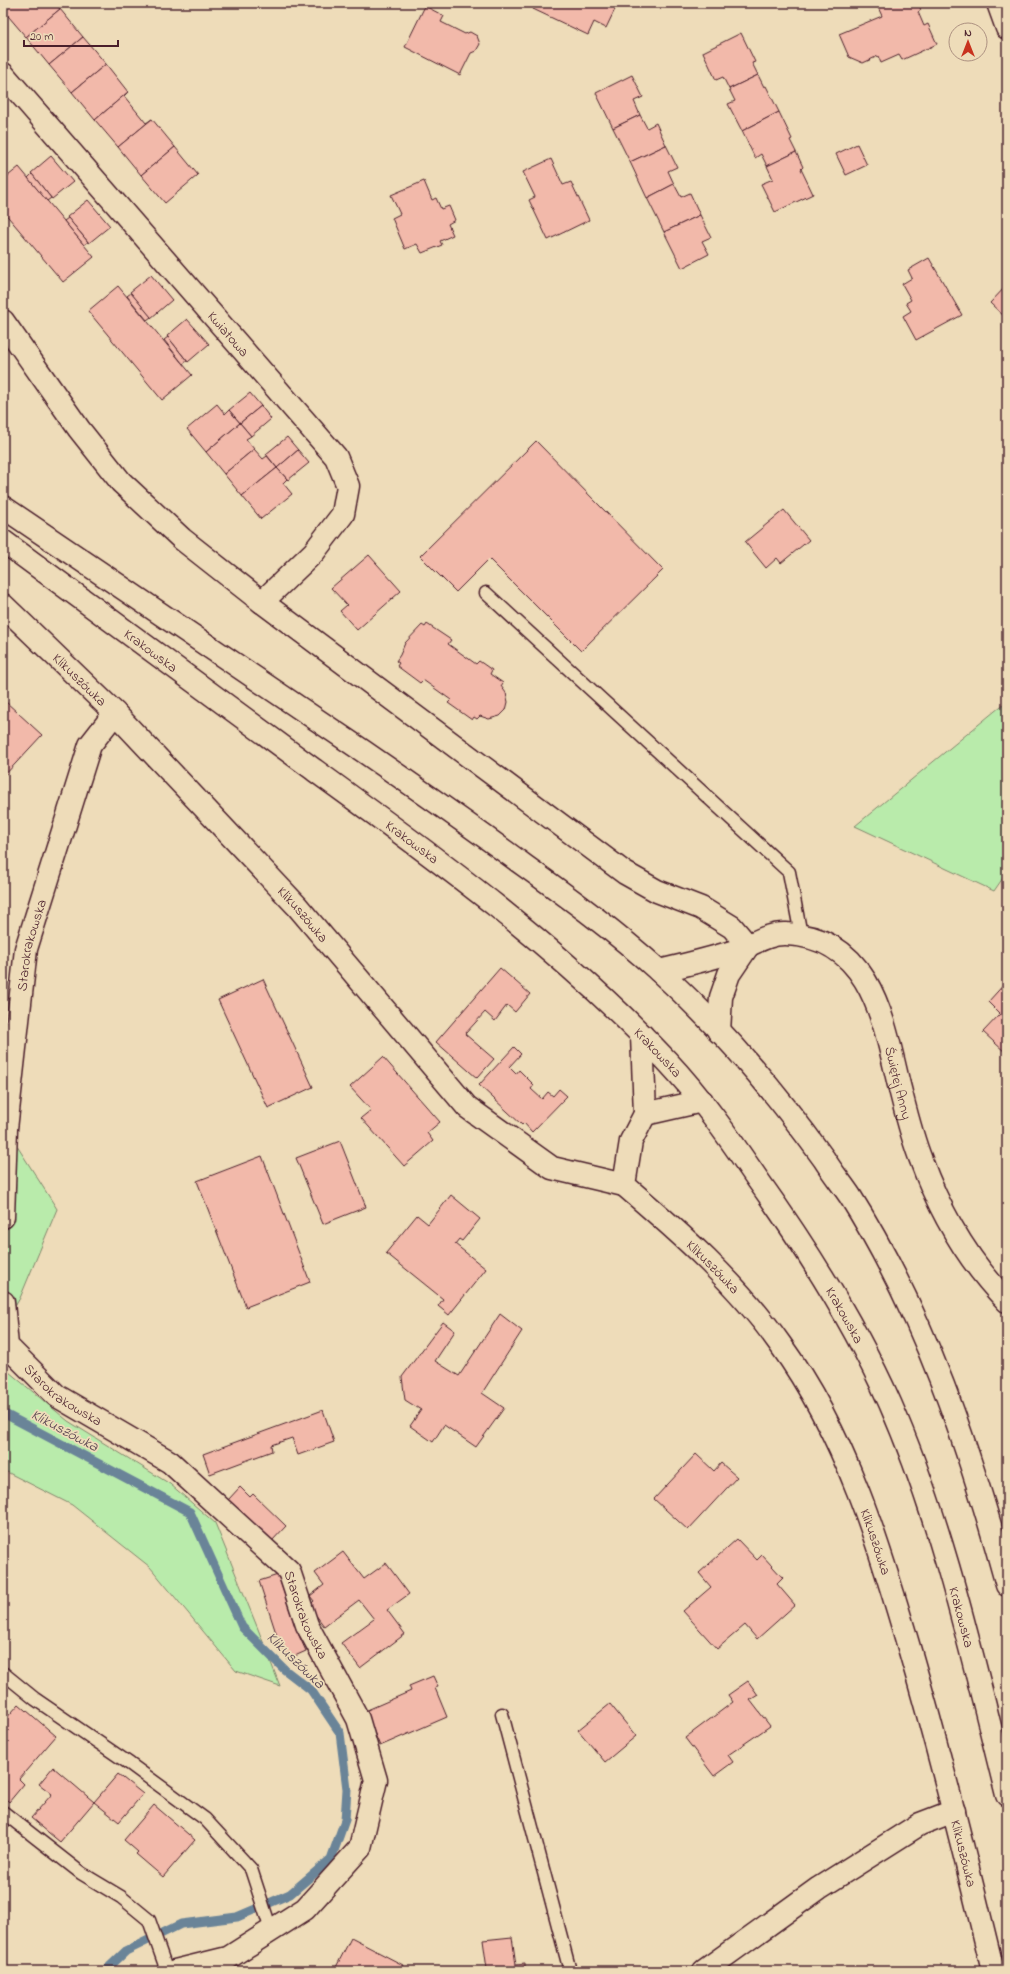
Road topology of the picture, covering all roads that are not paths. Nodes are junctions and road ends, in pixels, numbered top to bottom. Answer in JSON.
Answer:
{"nodes":[{"id":1,"x":998,"y":3,"type":"edge"},
{"id":2,"x":1007,"y":28,"type":"edge"},
{"id":3,"x":3,"y":74,"type":"edge"},
{"id":4,"x":3,"y":321,"type":"edge"},
{"id":5,"x":3,"y":507,"type":"edge"},
{"id":6,"x":3,"y":541,"type":"edge"},
{"id":7,"x":486,"y":593,"type":"dead end"},
{"id":8,"x":262,"y":602,"type":"junction"},
{"id":9,"x":3,"y":605,"type":"edge"},
{"id":10,"x":115,"y":713,"type":"junction"},
{"id":11,"x":801,"y":935,"type":"junction"},
{"id":12,"x":748,"y":946,"type":"junction"},
{"id":13,"x":659,"y":971,"type":"junction"},
{"id":14,"x":719,"y":1032,"type":"junction"},
{"id":15,"x":642,"y":1035,"type":"junction"},
{"id":16,"x":702,"y":1101,"type":"junction"},
{"id":17,"x":645,"y":1114,"type":"junction"},
{"id":18,"x":624,"y":1185,"type":"junction"},
{"id":19,"x":3,"y":1217,"type":"edge"},
{"id":20,"x":1007,"y":1301,"type":"edge"},
{"id":21,"x":3,"y":1302,"type":"edge"},
{"id":22,"x":1007,"y":1585,"type":"edge"},
{"id":23,"x":3,"y":1672,"type":"edge"},
{"id":24,"x":502,"y":1714,"type":"dead end"},
{"id":25,"x":1007,"y":1795,"type":"edge"},
{"id":26,"x":954,"y":1811,"type":"junction"},
{"id":27,"x":3,"y":1812,"type":"edge"},
{"id":28,"x":269,"y":1921,"type":"junction"},
{"id":29,"x":167,"y":1971,"type":"edge"},
{"id":30,"x":175,"y":1971,"type":"edge"},
{"id":31,"x":570,"y":1971,"type":"edge"},
{"id":32,"x":704,"y":1971,"type":"edge"},
{"id":33,"x":993,"y":1971,"type":"edge"}],
"edges":[{"from":1,"to":2,"type":"street"},
{"from":3,"to":8,"type":"street","name":"Kwiatowa"},
{"from":4,"to":8,"type":"street"},
{"from":5,"to":13,"type":"street"},
{"from":6,"to":15,"type":"street","name":"Krakowska"},
{"from":7,"to":11,"type":"lane"},
{"from":8,"to":12,"type":"street"},
{"from":9,"to":10,"type":"street","name":"Klikuszówka"},
{"from":10,"to":18,"type":"street","name":"Klikuszówka"},
{"from":10,"to":19,"type":"street","name":"Starokrakowska"},
{"from":11,"to":12,"type":"street","name":"Świętej Anny"},
{"from":11,"to":20,"type":"street","name":"Świętej Anny"},
{"from":12,"to":13,"type":"street","name":"Świętej Anny"},
{"from":12,"to":14,"type":"street","name":"Świętej Anny"},
{"from":13,"to":14,"type":"street"},
{"from":14,"to":22,"type":"street"},
{"from":15,"to":16,"type":"street","name":"Krakowska"},
{"from":15,"to":17,"type":"street"},
{"from":16,"to":17,"type":"street"},
{"from":16,"to":25,"type":"street","name":"Krakowska"},
{"from":17,"to":18,"type":"street"},
{"from":18,"to":26,"type":"street","name":"Klikuszówka"},
{"from":21,"to":28,"type":"street","name":"Starokrakowska"},
{"from":23,"to":28,"type":"lane"},
{"from":24,"to":31,"type":"lane"},
{"from":26,"to":32,"type":"street"},
{"from":26,"to":33,"type":"street","name":"Klikuszówka"},
{"from":27,"to":29,"type":"lane"},
{"from":28,"to":30,"type":"street","name":"Starokrakowska"}]}
